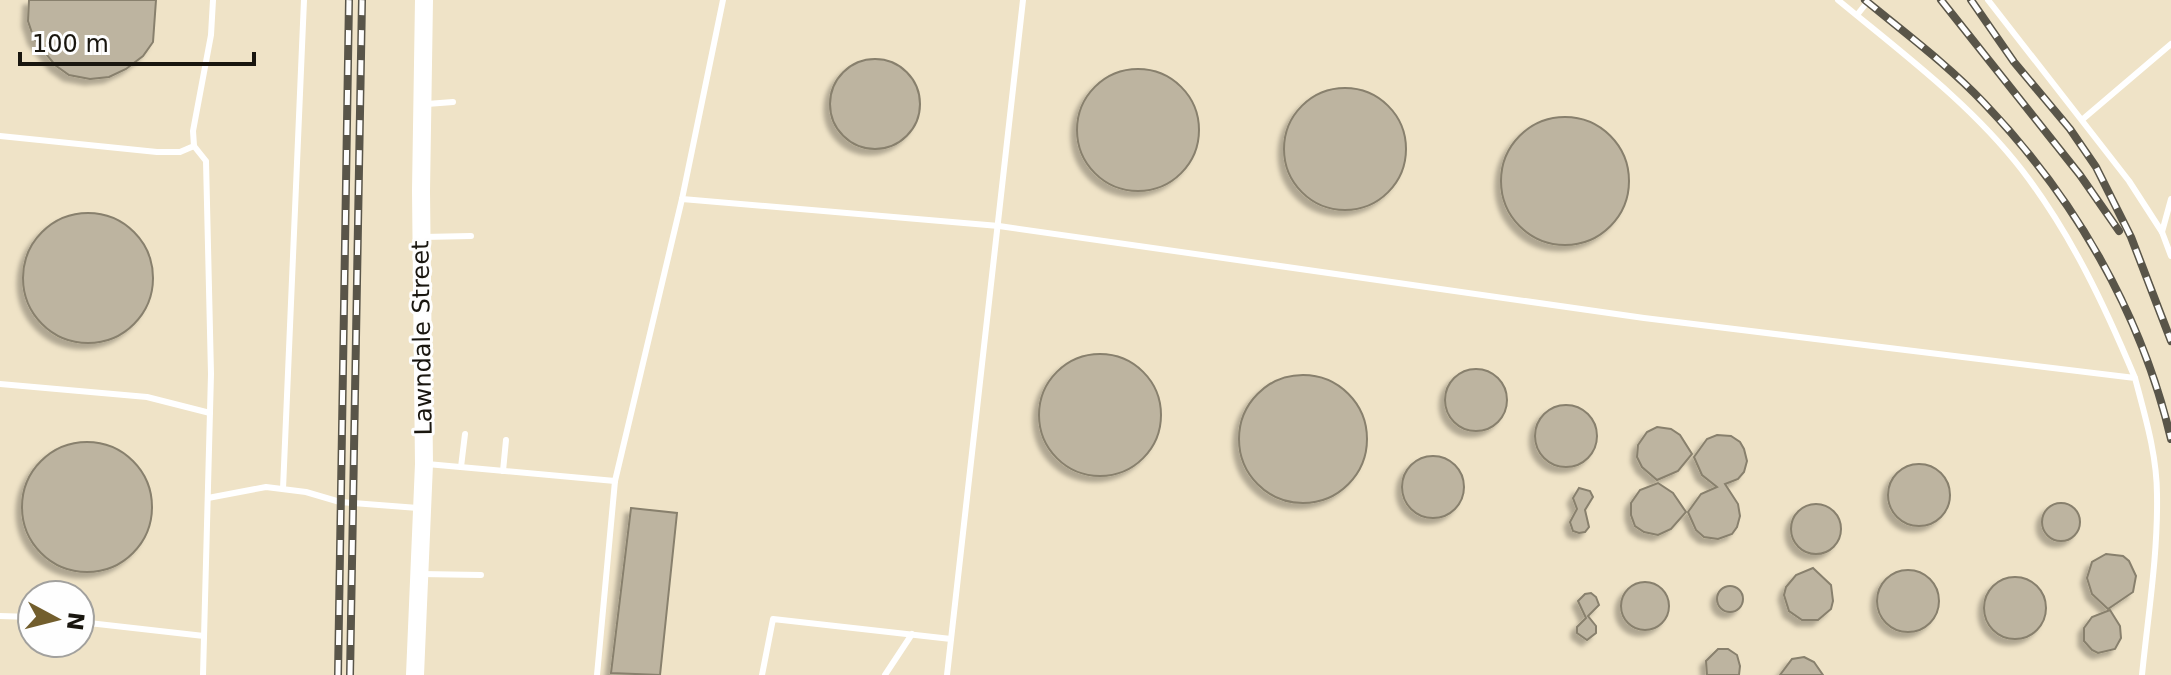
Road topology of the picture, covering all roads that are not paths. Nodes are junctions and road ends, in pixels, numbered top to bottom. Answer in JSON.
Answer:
{"nodes":[{"id":1,"x":213,"y":0,"type":"edge"},
{"id":2,"x":304,"y":0,"type":"edge"},
{"id":3,"x":424,"y":0,"type":"edge"},
{"id":4,"x":723,"y":0,"type":"edge"},
{"id":5,"x":1023,"y":0,"type":"edge"},
{"id":6,"x":1838,"y":0,"type":"edge"},
{"id":7,"x":1869,"y":0,"type":"edge"},
{"id":8,"x":1988,"y":0,"type":"edge"},
{"id":9,"x":1857,"y":15,"type":"junction"},
{"id":10,"x":2171,"y":44,"type":"edge"},
{"id":11,"x":453,"y":102,"type":"dead end"},
{"id":12,"x":423,"y":105,"type":"junction"},
{"id":13,"x":2083,"y":119,"type":"junction"},
{"id":14,"x":0,"y":136,"type":"edge"},
{"id":15,"x":194,"y":146,"type":"junction"},
{"id":16,"x":682,"y":199,"type":"junction"},
{"id":17,"x":2171,"y":199,"type":"edge"},
{"id":18,"x":999,"y":226,"type":"junction"},
{"id":19,"x":2162,"y":232,"type":"junction"},
{"id":20,"x":471,"y":236,"type":"dead end"},
{"id":21,"x":421,"y":237,"type":"junction"},
{"id":22,"x":2171,"y":256,"type":"edge"},
{"id":23,"x":2135,"y":378,"type":"junction"},
{"id":24,"x":0,"y":384,"type":"edge"},
{"id":25,"x":210,"y":413,"type":"junction"},
{"id":26,"x":465,"y":434,"type":"dead end"},
{"id":27,"x":506,"y":440,"type":"dead end"},
{"id":28,"x":424,"y":464,"type":"junction"},
{"id":29,"x":461,"y":467,"type":"junction"},
{"id":30,"x":503,"y":471,"type":"junction"},
{"id":31,"x":615,"y":481,"type":"junction"},
{"id":32,"x":283,"y":489,"type":"junction"},
{"id":33,"x":208,"y":498,"type":"junction"},
{"id":34,"x":422,"y":509,"type":"junction"},
{"id":35,"x":419,"y":574,"type":"junction"},
{"id":36,"x":481,"y":575,"type":"dead end"},
{"id":37,"x":96,"y":624,"type":"edge"},
{"id":38,"x":912,"y":634,"type":"junction"},
{"id":39,"x":204,"y":636,"type":"junction"},
{"id":40,"x":951,"y":639,"type":"junction"},
{"id":41,"x":203,"y":675,"type":"edge"},
{"id":42,"x":415,"y":675,"type":"edge"},
{"id":43,"x":597,"y":675,"type":"edge"},
{"id":44,"x":762,"y":675,"type":"edge"},
{"id":45,"x":885,"y":675,"type":"edge"},
{"id":46,"x":947,"y":675,"type":"edge"},
{"id":47,"x":2142,"y":675,"type":"edge"}],
"edges":[{"from":1,"to":15,"type":"lane"},
{"from":2,"to":32,"type":"lane"},
{"from":3,"to":12,"type":"main road","name":"Lawndale Street"},
{"from":4,"to":16,"type":"lane"},
{"from":5,"to":18,"type":"lane"},
{"from":6,"to":9,"type":"lane"},
{"from":7,"to":9,"type":"lane"},
{"from":8,"to":13,"type":"lane"},
{"from":9,"to":23,"type":"lane"},
{"from":10,"to":13,"type":"lane"},
{"from":11,"to":12,"type":"lane"},
{"from":12,"to":21,"type":"main road","name":"Lawndale Street"},
{"from":13,"to":19,"type":"lane"},
{"from":14,"to":15,"type":"lane"},
{"from":15,"to":25,"type":"lane"},
{"from":16,"to":18,"type":"lane"},
{"from":16,"to":31,"type":"lane"},
{"from":17,"to":19,"type":"lane"},
{"from":18,"to":23,"type":"lane"},
{"from":18,"to":40,"type":"lane"},
{"from":19,"to":22,"type":"lane"},
{"from":20,"to":21,"type":"lane"},
{"from":21,"to":28,"type":"main road","name":"Lawndale Street"},
{"from":23,"to":47,"type":"lane"},
{"from":24,"to":25,"type":"lane"},
{"from":25,"to":33,"type":"lane"},
{"from":26,"to":29,"type":"lane"},
{"from":27,"to":30,"type":"lane"},
{"from":28,"to":29,"type":"lane"},
{"from":28,"to":34,"type":"main road","name":"Lawndale Street"},
{"from":29,"to":30,"type":"lane"},
{"from":30,"to":31,"type":"lane"},
{"from":31,"to":43,"type":"lane"},
{"from":32,"to":33,"type":"lane"},
{"from":32,"to":34,"type":"lane"},
{"from":33,"to":39,"type":"lane"},
{"from":34,"to":35,"type":"main road","name":"Lawndale Street"},
{"from":35,"to":36,"type":"lane"},
{"from":35,"to":42,"type":"main road","name":"Lawndale Street"},
{"from":37,"to":39,"type":"lane"},
{"from":38,"to":40,"type":"lane"},
{"from":38,"to":44,"type":"lane"},
{"from":38,"to":45,"type":"lane"},
{"from":39,"to":41,"type":"lane"},
{"from":40,"to":46,"type":"lane"}]}
